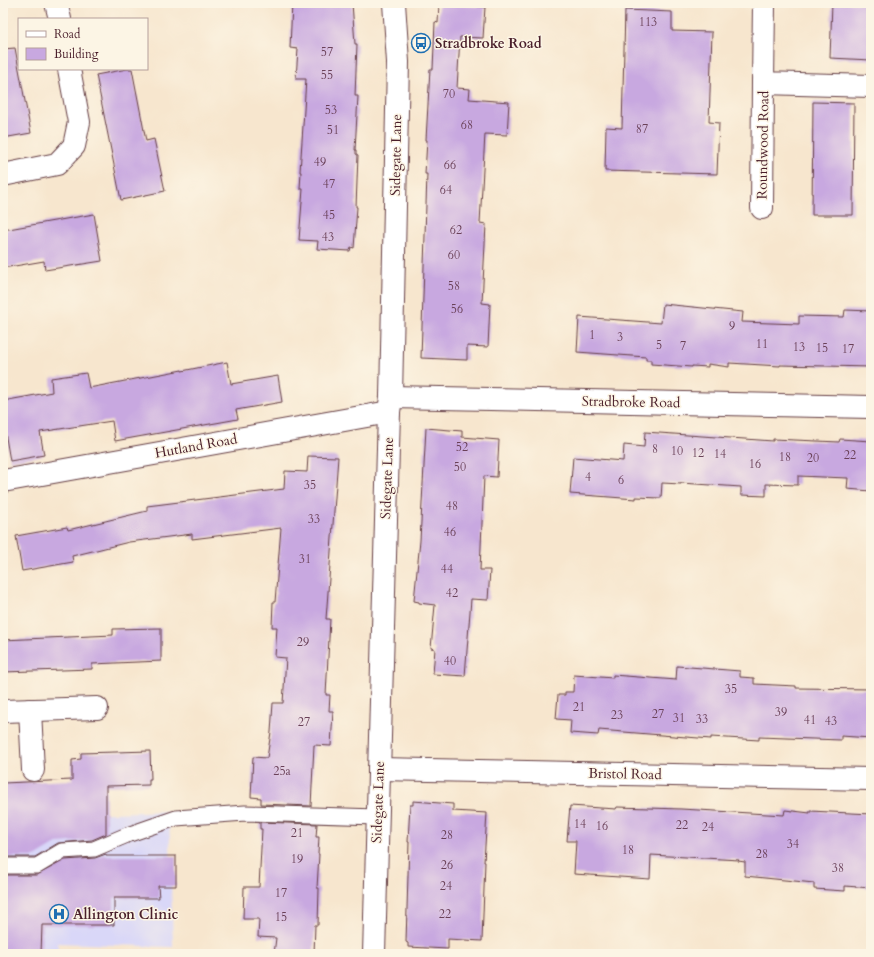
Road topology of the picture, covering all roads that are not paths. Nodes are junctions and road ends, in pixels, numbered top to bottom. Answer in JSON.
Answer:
{"nodes":[{"id":1,"x":56,"y":3,"type":"edge"},
{"id":2,"x":394,"y":3,"type":"edge"},
{"id":3,"x":764,"y":3,"type":"edge"},
{"id":4,"x":60,"y":18,"type":"edge"},
{"id":5,"x":69,"y":70,"type":"edge"},
{"id":6,"x":763,"y":82,"type":"junction"},
{"id":7,"x":871,"y":86,"type":"edge"},
{"id":8,"x":3,"y":175,"type":"edge"},
{"id":9,"x":762,"y":208,"type":"dead end"},
{"id":10,"x":390,"y":404,"type":"junction"},
{"id":11,"x":871,"y":407,"type":"edge"},
{"id":12,"x":3,"y":481,"type":"edge"},
{"id":13,"x":97,"y":708,"type":"dead end"},
{"id":14,"x":30,"y":710,"type":"junction"},
{"id":15,"x":3,"y":711,"type":"edge"},
{"id":16,"x":379,"y":769,"type":"junction"},
{"id":17,"x":33,"y":770,"type":"dead end"},
{"id":18,"x":871,"y":779,"type":"edge"},
{"id":19,"x":377,"y":816,"type":"junction"},
{"id":20,"x":3,"y":866,"type":"edge"},
{"id":21,"x":374,"y":954,"type":"edge"}],
"edges":[{"from":1,"to":4,"type":"street"},
{"from":2,"to":10,"type":"street","name":"Sidegate Lane"},
{"from":3,"to":6,"type":"street","name":"Roundwood Road"},
{"from":5,"to":8,"type":"street"},
{"from":6,"to":7,"type":"street","name":"Roundwood Road"},
{"from":6,"to":9,"type":"street","name":"Roundwood Road"},
{"from":10,"to":11,"type":"street","name":"Stradbroke Road"},
{"from":10,"to":12,"type":"street","name":"Hutland Road"},
{"from":10,"to":16,"type":"street","name":"Sidegate Lane"},
{"from":13,"to":14,"type":"street"},
{"from":14,"to":15,"type":"street"},
{"from":14,"to":17,"type":"street"},
{"from":16,"to":18,"type":"street","name":"Bristol Road"},
{"from":16,"to":19,"type":"street","name":"Sidegate Lane"},
{"from":19,"to":20,"type":"lane"},
{"from":19,"to":21,"type":"street","name":"Sidegate Lane"}]}
